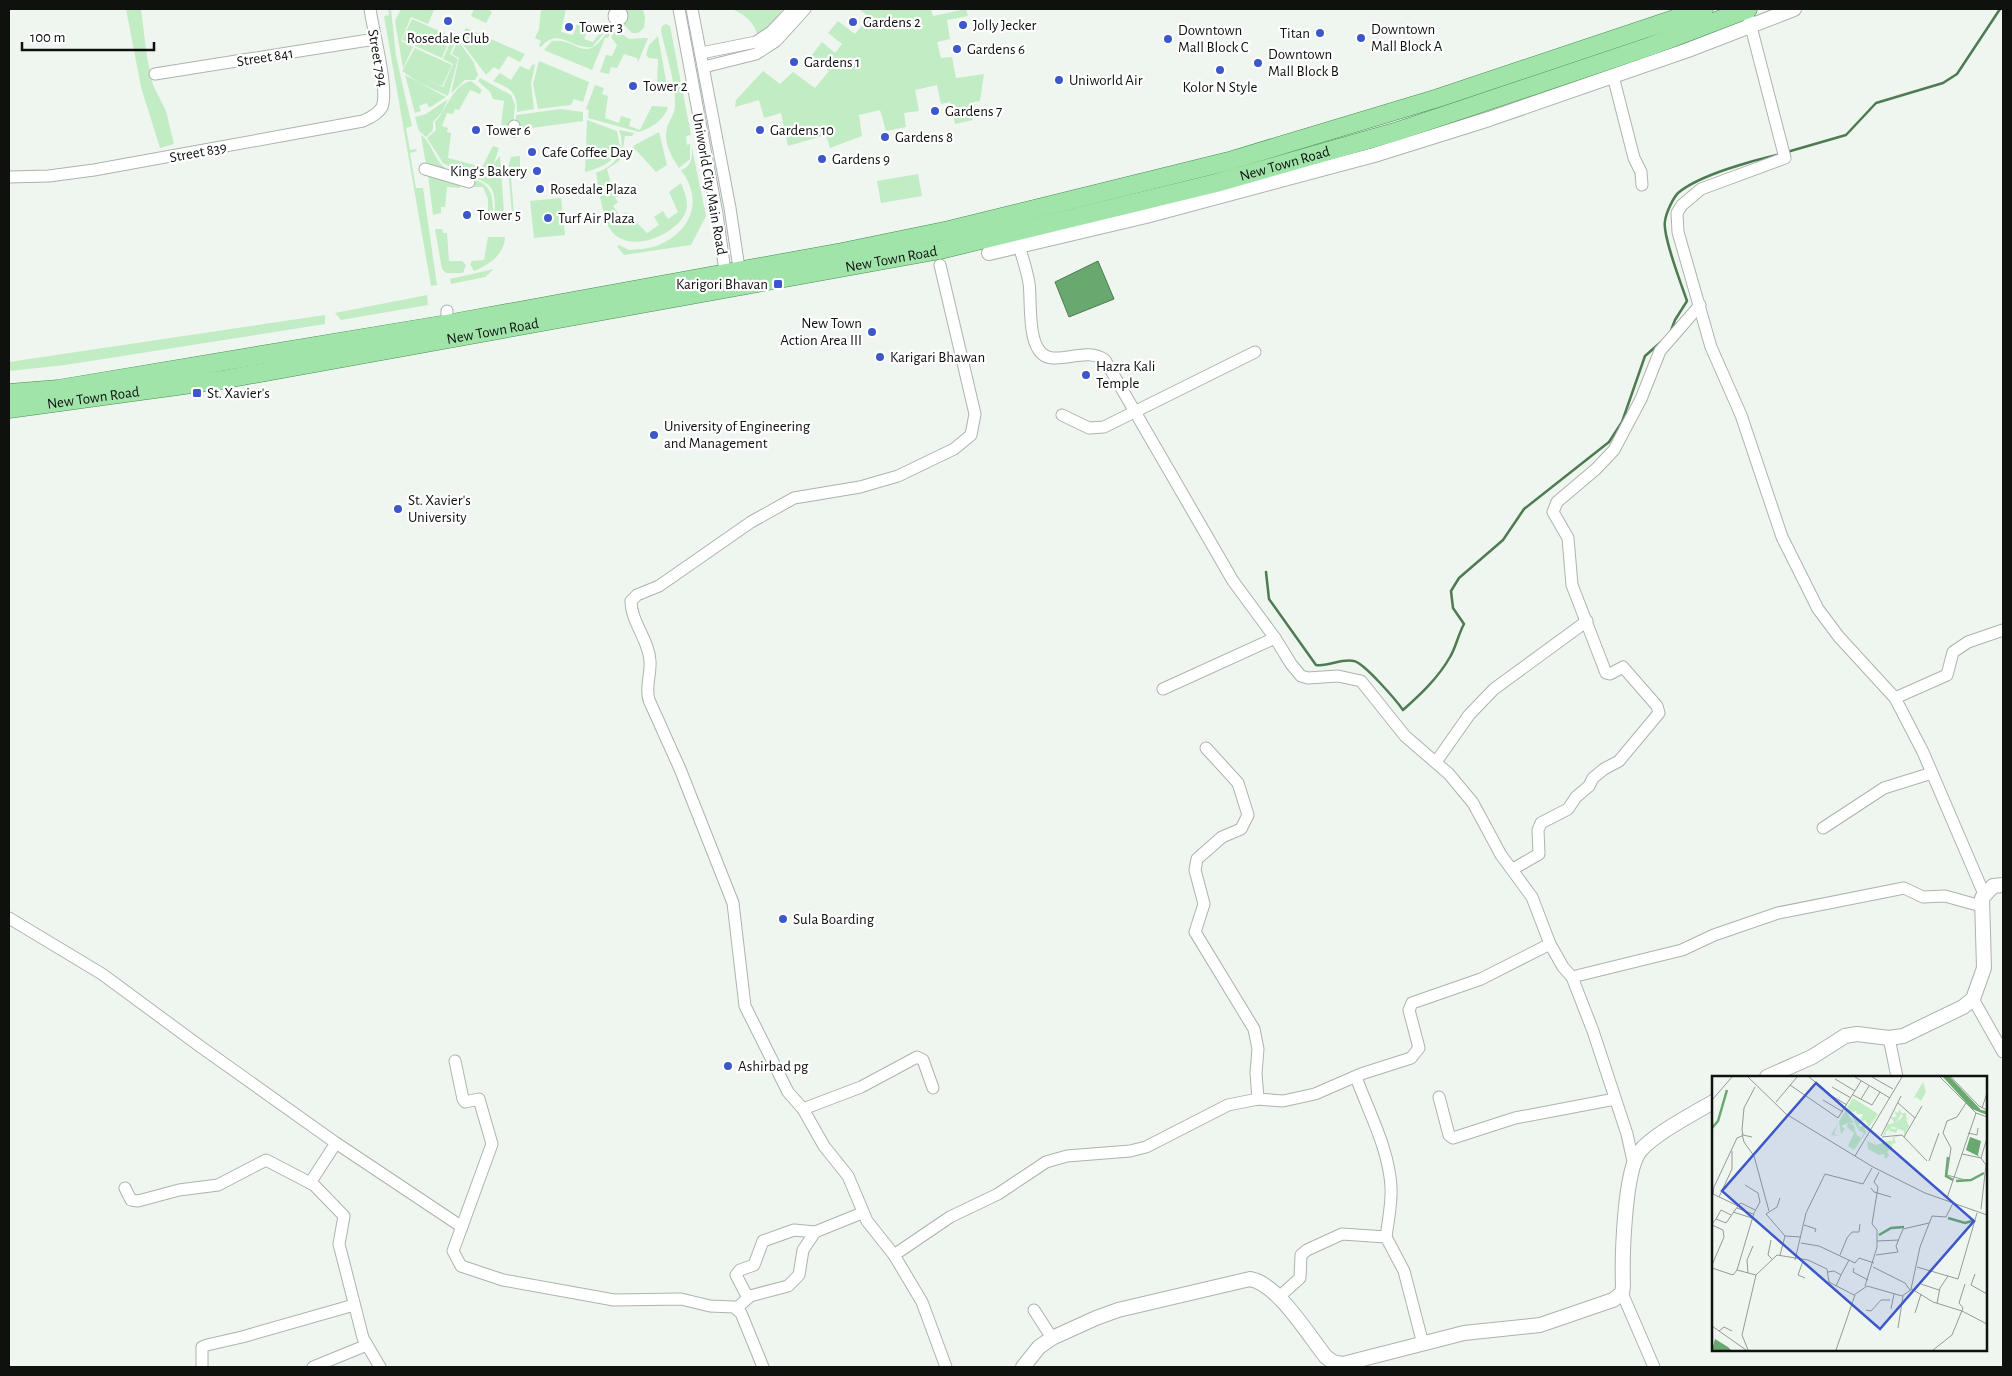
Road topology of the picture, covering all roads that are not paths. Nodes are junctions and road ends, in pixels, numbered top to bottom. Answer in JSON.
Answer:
{"nodes":[{"id":1,"x":370,"y":9,"type":"edge"},
{"id":2,"x":679,"y":9,"type":"edge"},
{"id":3,"x":692,"y":9,"type":"edge"},
{"id":4,"x":793,"y":9,"type":"edge"},
{"id":5,"x":805,"y":9,"type":"edge"},
{"id":6,"x":1704,"y":9,"type":"edge"},
{"id":7,"x":1794,"y":9,"type":"edge"},
{"id":8,"x":1749,"y":15,"type":"edge"},
{"id":9,"x":375,"y":39,"type":"junction"},
{"id":10,"x":701,"y":52,"type":"junction"},
{"id":11,"x":704,"y":67,"type":"junction"},
{"id":12,"x":155,"y":74,"type":"dead end"},
{"id":13,"x":1613,"y":76,"type":"junction"},
{"id":14,"x":382,"y":108,"type":"joint"},
{"id":15,"x":425,"y":169,"type":"dead end"},
{"id":16,"x":9,"y":177,"type":"edge"},
{"id":17,"x":469,"y":182,"type":"dead end"},
{"id":18,"x":1642,"y":185,"type":"dead end"},
{"id":19,"x":1019,"y":246,"type":"junction"},
{"id":20,"x":989,"y":254,"type":"dead end"},
{"id":21,"x":940,"y":266,"type":"dead end"},
{"id":22,"x":732,"y":270,"type":"junction"},
{"id":23,"x":735,"y":289,"type":"junction"},
{"id":24,"x":1700,"y":305,"type":"junction"},
{"id":25,"x":1254,"y":352,"type":"dead end"},
{"id":26,"x":9,"y":393,"type":"edge"},
{"id":27,"x":9,"y":409,"type":"edge"},
{"id":28,"x":1135,"y":410,"type":"junction"},
{"id":29,"x":1062,"y":415,"type":"dead end"},
{"id":30,"x":1587,"y":621,"type":"junction"},
{"id":31,"x":2003,"y":630,"type":"edge"},
{"id":32,"x":1275,"y":638,"type":"junction"},
{"id":33,"x":1163,"y":689,"type":"dead end"},
{"id":34,"x":1896,"y":698,"type":"junction"},
{"id":35,"x":1206,"y":748,"type":"dead end"},
{"id":36,"x":1436,"y":762,"type":"junction"},
{"id":37,"x":1932,"y":774,"type":"junction"},
{"id":38,"x":1823,"y":828,"type":"dead end"},
{"id":39,"x":1513,"y":869,"type":"junction"},
{"id":40,"x":2003,"y":885,"type":"edge"},
{"id":41,"x":1983,"y":900,"type":"junction"},
{"id":42,"x":9,"y":918,"type":"edge"},
{"id":43,"x":1550,"y":944,"type":"junction"},
{"id":44,"x":1572,"y":977,"type":"junction"},
{"id":45,"x":1973,"y":999,"type":"junction"},
{"id":46,"x":1889,"y":1038,"type":"junction"},
{"id":47,"x":2003,"y":1052,"type":"edge"},
{"id":48,"x":455,"y":1061,"type":"dead end"},
{"id":49,"x":1769,"y":1076,"type":"edge"},
{"id":50,"x":1897,"y":1076,"type":"edge"},
{"id":51,"x":1356,"y":1077,"type":"junction"},
{"id":52,"x":934,"y":1088,"type":"dead end"},
{"id":53,"x":1439,"y":1097,"type":"dead end"},
{"id":54,"x":1258,"y":1099,"type":"junction"},
{"id":55,"x":1615,"y":1099,"type":"junction"},
{"id":56,"x":1712,"y":1103,"type":"edge"},
{"id":57,"x":803,"y":1109,"type":"junction"},
{"id":58,"x":336,"y":1143,"type":"junction"},
{"id":59,"x":1633,"y":1161,"type":"junction"},
{"id":60,"x":310,"y":1184,"type":"junction"},
{"id":61,"x":125,"y":1188,"type":"dead end"},
{"id":62,"x":862,"y":1213,"type":"junction"},
{"id":63,"x":462,"y":1227,"type":"junction"},
{"id":64,"x":815,"y":1232,"type":"junction"},
{"id":65,"x":1386,"y":1237,"type":"junction"},
{"id":66,"x":894,"y":1255,"type":"junction"},
{"id":67,"x":1622,"y":1292,"type":"junction"},
{"id":68,"x":748,"y":1298,"type":"junction"},
{"id":69,"x":1279,"y":1298,"type":"junction"},
{"id":70,"x":354,"y":1305,"type":"junction"},
{"id":71,"x":737,"y":1308,"type":"junction"},
{"id":72,"x":1034,"y":1310,"type":"dead end"},
{"id":73,"x":1052,"y":1338,"type":"junction"},
{"id":74,"x":1424,"y":1344,"type":"junction"},
{"id":75,"x":367,"y":1345,"type":"junction"},
{"id":76,"x":1343,"y":1366,"type":"edge"},
{"id":77,"x":202,"y":1367,"type":"edge"},
{"id":78,"x":313,"y":1367,"type":"edge"},
{"id":79,"x":380,"y":1367,"type":"edge"},
{"id":80,"x":763,"y":1367,"type":"edge"},
{"id":81,"x":946,"y":1367,"type":"edge"},
{"id":82,"x":1023,"y":1367,"type":"edge"},
{"id":83,"x":1654,"y":1367,"type":"edge"}],
"edges":[{"from":1,"to":9,"type":"street","name":"Street 794"},
{"from":2,"to":22,"type":"street","name":"Uniworld City Main Road"},
{"from":3,"to":10,"type":"street","name":"Uniworld City Main Road"},
{"from":4,"to":10,"type":"street"},
{"from":5,"to":11,"type":"street"},
{"from":6,"to":22,"type":"main road","name":"New Town Road"},
{"from":7,"to":8,"type":"street"},
{"from":8,"to":13,"type":"street"},
{"from":8,"to":23,"type":"main road","name":"New Town Road"},
{"from":8,"to":24,"type":"street"},
{"from":9,"to":12,"type":"street","name":"Street 841"},
{"from":9,"to":14,"type":"street","name":"Street 794"},
{"from":10,"to":11,"type":"street","name":"Uniworld City Main Road"},
{"from":11,"to":22,"type":"street","name":"Uniworld City Main Road"},
{"from":13,"to":18,"type":"street"},
{"from":13,"to":19,"type":"street"},
{"from":14,"to":16,"type":"street","name":"Street 839"},
{"from":15,"to":17,"type":"street"},
{"from":19,"to":20,"type":"street"},
{"from":19,"to":28,"type":"street"},
{"from":21,"to":57,"type":"street"},
{"from":22,"to":23,"type":"street"},
{"from":22,"to":26,"type":"main road","name":"New Town Road"},
{"from":23,"to":27,"type":"main road","name":"New Town Road"},
{"from":24,"to":30,"type":"street"},
{"from":24,"to":34,"type":"street"},
{"from":25,"to":28,"type":"street"},
{"from":28,"to":29,"type":"street"},
{"from":28,"to":32,"type":"street"},
{"from":30,"to":36,"type":"street"},
{"from":30,"to":39,"type":"street"},
{"from":31,"to":34,"type":"street"},
{"from":32,"to":33,"type":"street"},
{"from":32,"to":36,"type":"street"},
{"from":34,"to":37,"type":"street"},
{"from":35,"to":54,"type":"street"},
{"from":36,"to":39,"type":"street"},
{"from":37,"to":38,"type":"street"},
{"from":37,"to":41,"type":"street"},
{"from":39,"to":43,"type":"street"},
{"from":40,"to":41,"type":"street"},
{"from":41,"to":44,"type":"street"},
{"from":41,"to":45,"type":"street"},
{"from":42,"to":58,"type":"street"},
{"from":43,"to":44,"type":"street"},
{"from":43,"to":51,"type":"street"},
{"from":44,"to":55,"type":"street"},
{"from":45,"to":46,"type":"street"},
{"from":45,"to":47,"type":"street"},
{"from":46,"to":49,"type":"street"},
{"from":46,"to":50,"type":"street"},
{"from":48,"to":63,"type":"street"},
{"from":51,"to":54,"type":"street"},
{"from":51,"to":65,"type":"street"},
{"from":52,"to":57,"type":"street"},
{"from":53,"to":55,"type":"street"},
{"from":54,"to":66,"type":"street"},
{"from":55,"to":59,"type":"street"},
{"from":56,"to":59,"type":"street"},
{"from":57,"to":62,"type":"street"},
{"from":58,"to":60,"type":"street"},
{"from":58,"to":63,"type":"street"},
{"from":59,"to":67,"type":"street"},
{"from":60,"to":61,"type":"street"},
{"from":60,"to":70,"type":"street"},
{"from":62,"to":64,"type":"street"},
{"from":62,"to":66,"type":"street"},
{"from":63,"to":71,"type":"street"},
{"from":64,"to":68,"type":"street"},
{"from":64,"to":68,"type":"street"},
{"from":65,"to":69,"type":"street"},
{"from":65,"to":74,"type":"street"},
{"from":66,"to":81,"type":"street"},
{"from":67,"to":74,"type":"street"},
{"from":67,"to":83,"type":"street"},
{"from":68,"to":71,"type":"street"},
{"from":69,"to":73,"type":"street"},
{"from":69,"to":76,"type":"street"},
{"from":70,"to":75,"type":"street"},
{"from":70,"to":77,"type":"street"},
{"from":71,"to":80,"type":"street"},
{"from":72,"to":73,"type":"street"},
{"from":73,"to":82,"type":"street"},
{"from":74,"to":76,"type":"street"},
{"from":75,"to":78,"type":"street"},
{"from":75,"to":79,"type":"street"}]}
